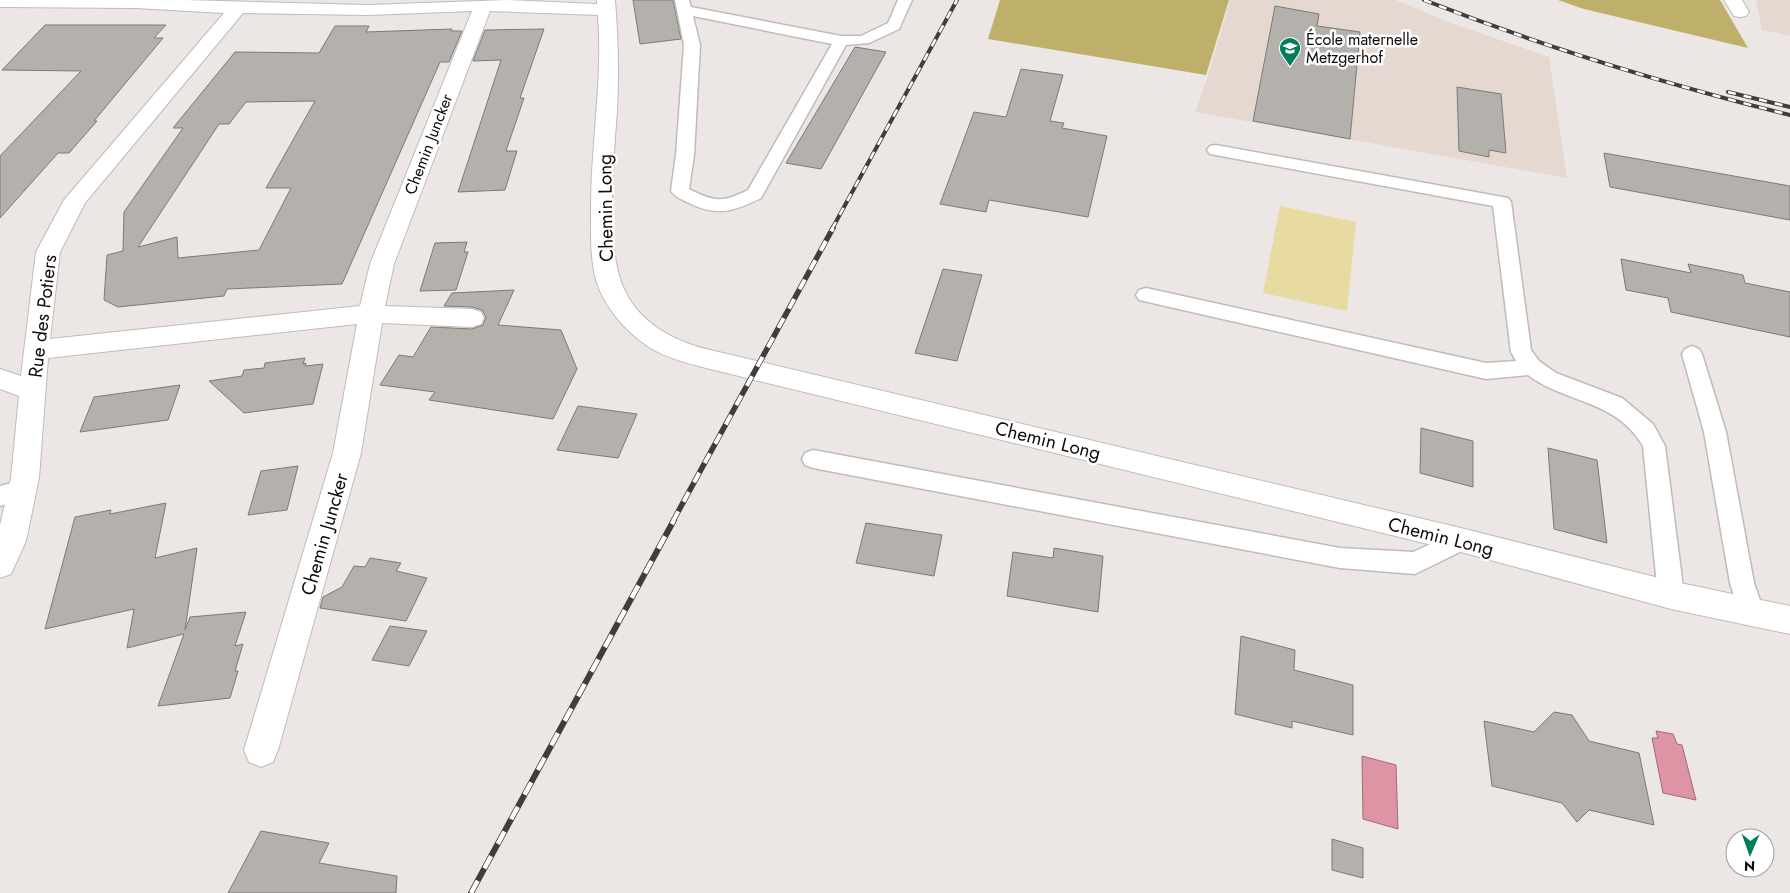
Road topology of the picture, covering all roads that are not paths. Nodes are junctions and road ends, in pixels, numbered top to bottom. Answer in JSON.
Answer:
{"nodes":[{"id":1,"x":905,"y":0,"type":"edge"},
{"id":2,"x":0,"y":2,"type":"edge"},
{"id":3,"x":491,"y":2,"type":"edge"},
{"id":4,"x":607,"y":5,"type":"edge"},
{"id":5,"x":684,"y":5,"type":"edge"},
{"id":6,"x":238,"y":8,"type":"junction"},
{"id":7,"x":841,"y":41,"type":"junction"},
{"id":8,"x":1216,"y":150,"type":"dead end"},
{"id":9,"x":1146,"y":295,"type":"dead end"},
{"id":10,"x":370,"y":314,"type":"junction"},
{"id":11,"x":472,"y":318,"type":"dead end"},
{"id":12,"x":36,"y":350,"type":"junction"},
{"id":13,"x":1692,"y":354,"type":"dead end"},
{"id":14,"x":1532,"y":367,"type":"junction"},
{"id":15,"x":0,"y":378,"type":"edge"},
{"id":16,"x":33,"y":391,"type":"junction"},
{"id":17,"x":813,"y":459,"type":"dead end"},
{"id":18,"x":12,"y":492,"type":"edge"},
{"id":19,"x":1461,"y":540,"type":"junction"},
{"id":20,"x":0,"y":565,"type":"edge"},
{"id":21,"x":1671,"y":595,"type":"junction"},
{"id":22,"x":1751,"y":612,"type":"junction"},
{"id":23,"x":1790,"y":620,"type":"edge"},
{"id":24,"x":261,"y":750,"type":"dead end"}],
"edges":[{"from":1,"to":7,"type":"lane"},
{"from":2,"to":6,"type":"street"},
{"from":3,"to":4,"type":"street"},
{"from":3,"to":6,"type":"street"},
{"from":3,"to":10,"type":"street","name":"Chemin Juncker"},
{"from":4,"to":19,"type":"street","name":"Chemin Long"},
{"from":5,"to":7,"type":"lane"},
{"from":5,"to":7,"type":"lane"},
{"from":6,"to":12,"type":"street","name":"Rue des Potiers"},
{"from":8,"to":14,"type":"lane"},
{"from":9,"to":14,"type":"lane"},
{"from":10,"to":11,"type":"street"},
{"from":10,"to":12,"type":"street"},
{"from":10,"to":24,"type":"street","name":"Chemin Juncker"},
{"from":12,"to":16,"type":"street","name":"Rue des Potiers"},
{"from":13,"to":22,"type":"lane"},
{"from":14,"to":21,"type":"lane"},
{"from":15,"to":16,"type":"street"},
{"from":16,"to":18,"type":"street","name":"Rue des Potiers"},
{"from":17,"to":19,"type":"lane"},
{"from":18,"to":20,"type":"street","name":"Rue des Potiers"},
{"from":19,"to":21,"type":"street","name":"Chemin Long"},
{"from":21,"to":22,"type":"street","name":"Chemin Long"},
{"from":22,"to":23,"type":"street","name":"Chemin Long"}]}
